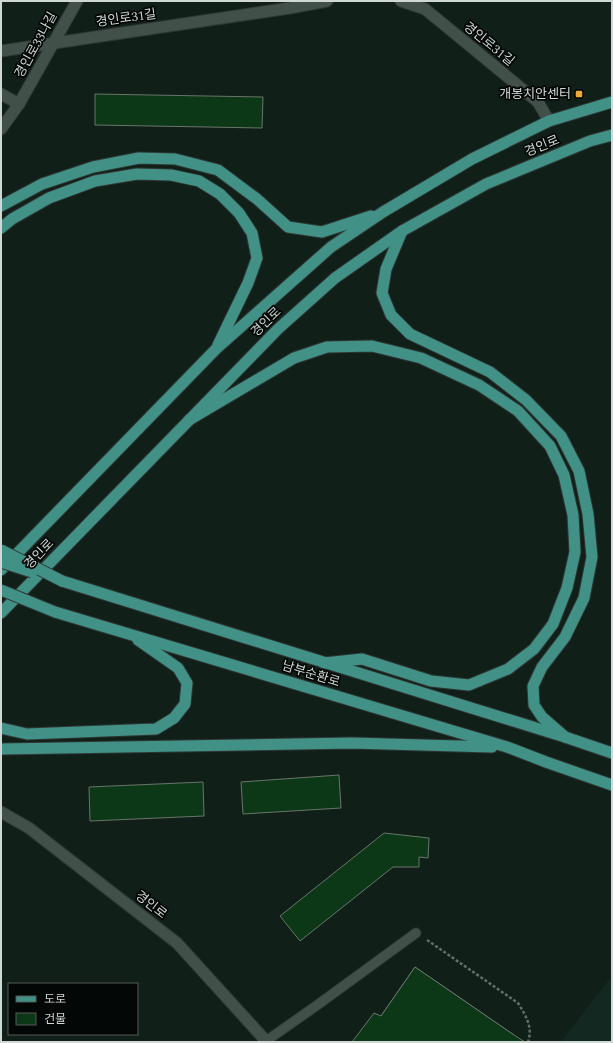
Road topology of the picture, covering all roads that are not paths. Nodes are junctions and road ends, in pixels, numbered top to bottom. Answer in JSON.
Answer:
{"nodes":[{"id":1,"x":77,"y":1,"type":"edge"},
{"id":2,"x":327,"y":1,"type":"edge"},
{"id":3,"x":401,"y":1,"type":"edge"},
{"id":4,"x":292,"y":4,"type":"edge"},
{"id":5,"x":53,"y":43,"type":"junction"},
{"id":6,"x":1,"y":51,"type":"edge"},
{"id":7,"x":1,"y":94,"type":"edge"},
{"id":8,"x":612,"y":102,"type":"edge"},
{"id":9,"x":19,"y":104,"type":"junction"},
{"id":10,"x":550,"y":121,"type":"junction"},
{"id":11,"x":1,"y":129,"type":"edge"},
{"id":12,"x":612,"y":135,"type":"edge"},
{"id":13,"x":1,"y":206,"type":"edge"},
{"id":14,"x":383,"y":212,"type":"junction"},
{"id":15,"x":1,"y":228,"type":"edge"},
{"id":16,"x":402,"y":231,"type":"junction"},
{"id":17,"x":216,"y":349,"type":"junction"},
{"id":18,"x":189,"y":420,"type":"junction"},
{"id":19,"x":1,"y":550,"type":"edge"},
{"id":20,"x":1,"y":562,"type":"edge"},
{"id":21,"x":1,"y":570,"type":"edge"},
{"id":22,"x":62,"y":581,"type":"junction"},
{"id":23,"x":1,"y":590,"type":"edge"},
{"id":24,"x":1,"y":613,"type":"edge"},
{"id":25,"x":129,"y":634,"type":"junction"},
{"id":26,"x":324,"y":663,"type":"junction"},
{"id":27,"x":1,"y":728,"type":"edge"},
{"id":28,"x":565,"y":737,"type":"junction"},
{"id":29,"x":507,"y":747,"type":"junction"},
{"id":30,"x":1,"y":749,"type":"edge"},
{"id":31,"x":612,"y":753,"type":"edge"},
{"id":32,"x":612,"y":785,"type":"edge"},
{"id":33,"x":1,"y":812,"type":"edge"},
{"id":34,"x":416,"y":933,"type":"road end"},
{"id":35,"x":266,"y":1042,"type":"edge"}],
"edges":[{"from":1,"to":5,"type":"street","name":"경인로33나길"},
{"from":2,"to":4,"type":"street","name":"경인로31길"},
{"from":3,"to":10,"type":"street","name":"경인로31길"},
{"from":4,"to":5,"type":"street","name":"경인로31길"},
{"from":5,"to":6,"type":"street","name":"경인로31길"},
{"from":5,"to":9,"type":"street","name":"경인로33나길"},
{"from":7,"to":9,"type":"street"},
{"from":8,"to":10,"type":"main road","name":"경인로"},
{"from":9,"to":11,"type":"street"},
{"from":10,"to":14,"type":"main road","name":"경인로"},
{"from":12,"to":16,"type":"main road","name":"경인로"},
{"from":13,"to":14,"type":"main road"},
{"from":14,"to":17,"type":"main road","name":"경인로"},
{"from":15,"to":17,"type":"main road"},
{"from":16,"to":18,"type":"main road","name":"경인로"},
{"from":16,"to":28,"type":"main road"},
{"from":17,"to":21,"type":"main road","name":"경인로"},
{"from":18,"to":24,"type":"main road","name":"경인로"},
{"from":18,"to":26,"type":"main road"},
{"from":19,"to":22,"type":"main road","bridge":true},
{"from":20,"to":22,"type":"main road","name":"남부순환로","bridge":true},
{"from":22,"to":26,"type":"main road","name":"남부순환로"},
{"from":23,"to":25,"type":"main road","name":"남부순환로","bridge":true},
{"from":25,"to":27,"type":"main road"},
{"from":25,"to":29,"type":"main road","name":"남부순환로"},
{"from":26,"to":28,"type":"main road","name":"남부순환로"},
{"from":28,"to":31,"type":"main road","name":"남부순환로"},
{"from":29,"to":30,"type":"main road"},
{"from":29,"to":32,"type":"main road","name":"남부순환로"},
{"from":33,"to":35,"type":"street","name":"경인로"},
{"from":34,"to":35,"type":"lane"}]}
